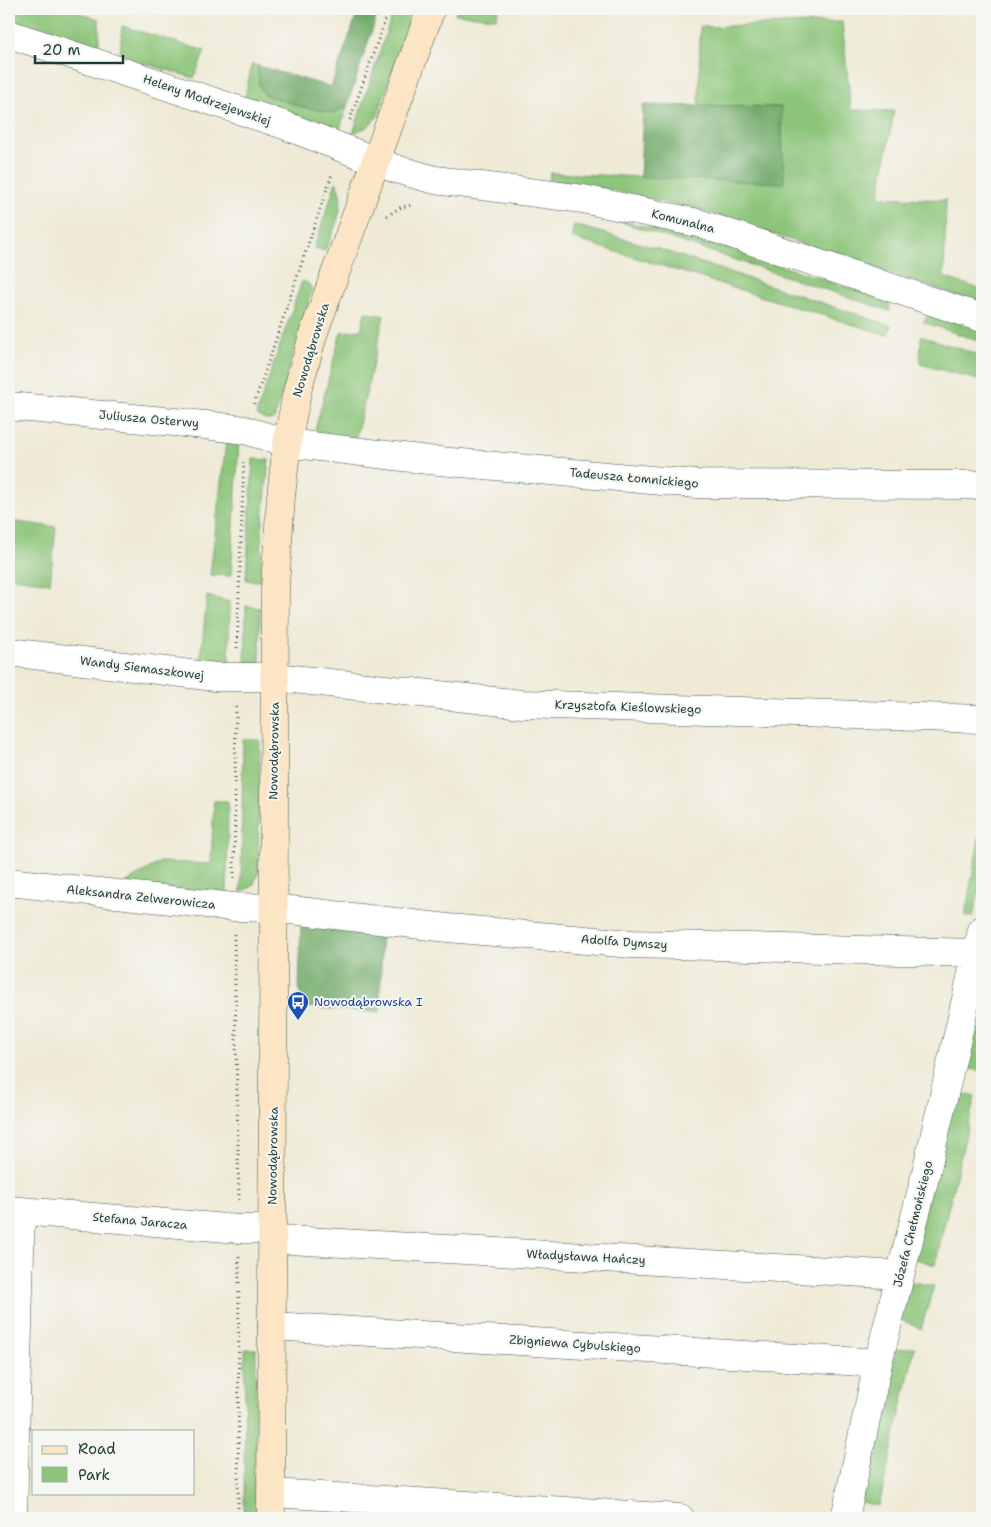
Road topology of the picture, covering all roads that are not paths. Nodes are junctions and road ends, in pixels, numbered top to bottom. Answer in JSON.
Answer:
{"nodes":[{"id":1,"x":431,"y":9,"type":"edge"},
{"id":2,"x":9,"y":34,"type":"edge"},
{"id":3,"x":375,"y":163,"type":"junction"},
{"id":4,"x":982,"y":318,"type":"edge"},
{"id":5,"x":9,"y":406,"type":"edge"},
{"id":6,"x":287,"y":443,"type":"junction"},
{"id":7,"x":982,"y":485,"type":"edge"},
{"id":8,"x":9,"y":652,"type":"edge"},
{"id":9,"x":275,"y":677,"type":"junction"},
{"id":10,"x":982,"y":719,"type":"edge"},
{"id":11,"x":9,"y":882,"type":"edge"},
{"id":12,"x":273,"y":908,"type":"junction"},
{"id":13,"x":979,"y":941,"type":"edge"},
{"id":14,"x":15,"y":1210,"type":"edge"},
{"id":15,"x":272,"y":1234,"type":"junction"},
{"id":16,"x":900,"y":1275,"type":"junction"},
{"id":17,"x":272,"y":1326,"type":"junction"},
{"id":18,"x":878,"y":1363,"type":"junction"},
{"id":19,"x":272,"y":1506,"type":"edge"},
{"id":20,"x":13,"y":1518,"type":"edge"},
{"id":21,"x":680,"y":1518,"type":"edge"},
{"id":22,"x":845,"y":1518,"type":"edge"}],
"edges":[{"from":1,"to":3,"type":"street","name":"Nowodąbrowska"},
{"from":2,"to":3,"type":"street","name":"Heleny Modrzejewskiej"},
{"from":3,"to":4,"type":"street","name":"Komunalna"},
{"from":3,"to":6,"type":"street","name":"Nowodąbrowska"},
{"from":5,"to":6,"type":"street","name":"Juliusza Osterwy"},
{"from":6,"to":7,"type":"street","name":"Tadeusza Łomnickiego"},
{"from":6,"to":9,"type":"street","name":"Nowodąbrowska"},
{"from":8,"to":9,"type":"street","name":"Wandy Siemaszkowej"},
{"from":9,"to":10,"type":"street","name":"Krzysztofa Kieślowskiego"},
{"from":9,"to":12,"type":"street","name":"Nowodąbrowska"},
{"from":11,"to":12,"type":"street","name":"Aleksandra Zelwerowicza"},
{"from":12,"to":13,"type":"street","name":"Adolfa Dymszy"},
{"from":12,"to":15,"type":"street","name":"Nowodąbrowska"},
{"from":13,"to":16,"type":"street","name":"Józefa Chełmońskiego"},
{"from":14,"to":15,"type":"street","name":"Stefana Jaracza"},
{"from":14,"to":20,"type":"street"},
{"from":15,"to":16,"type":"street","name":"Władysława Hańczy"},
{"from":15,"to":17,"type":"street","name":"Nowodąbrowska"},
{"from":16,"to":18,"type":"street","name":"Józefa Chełmońskiego"},
{"from":17,"to":18,"type":"street","name":"Zbigniewa Cybulskiego"},
{"from":17,"to":19,"type":"street","name":"Nowodąbrowska"},
{"from":18,"to":22,"type":"street","name":"Józefa Chełmońskiego"},
{"from":19,"to":21,"type":"street"}]}
